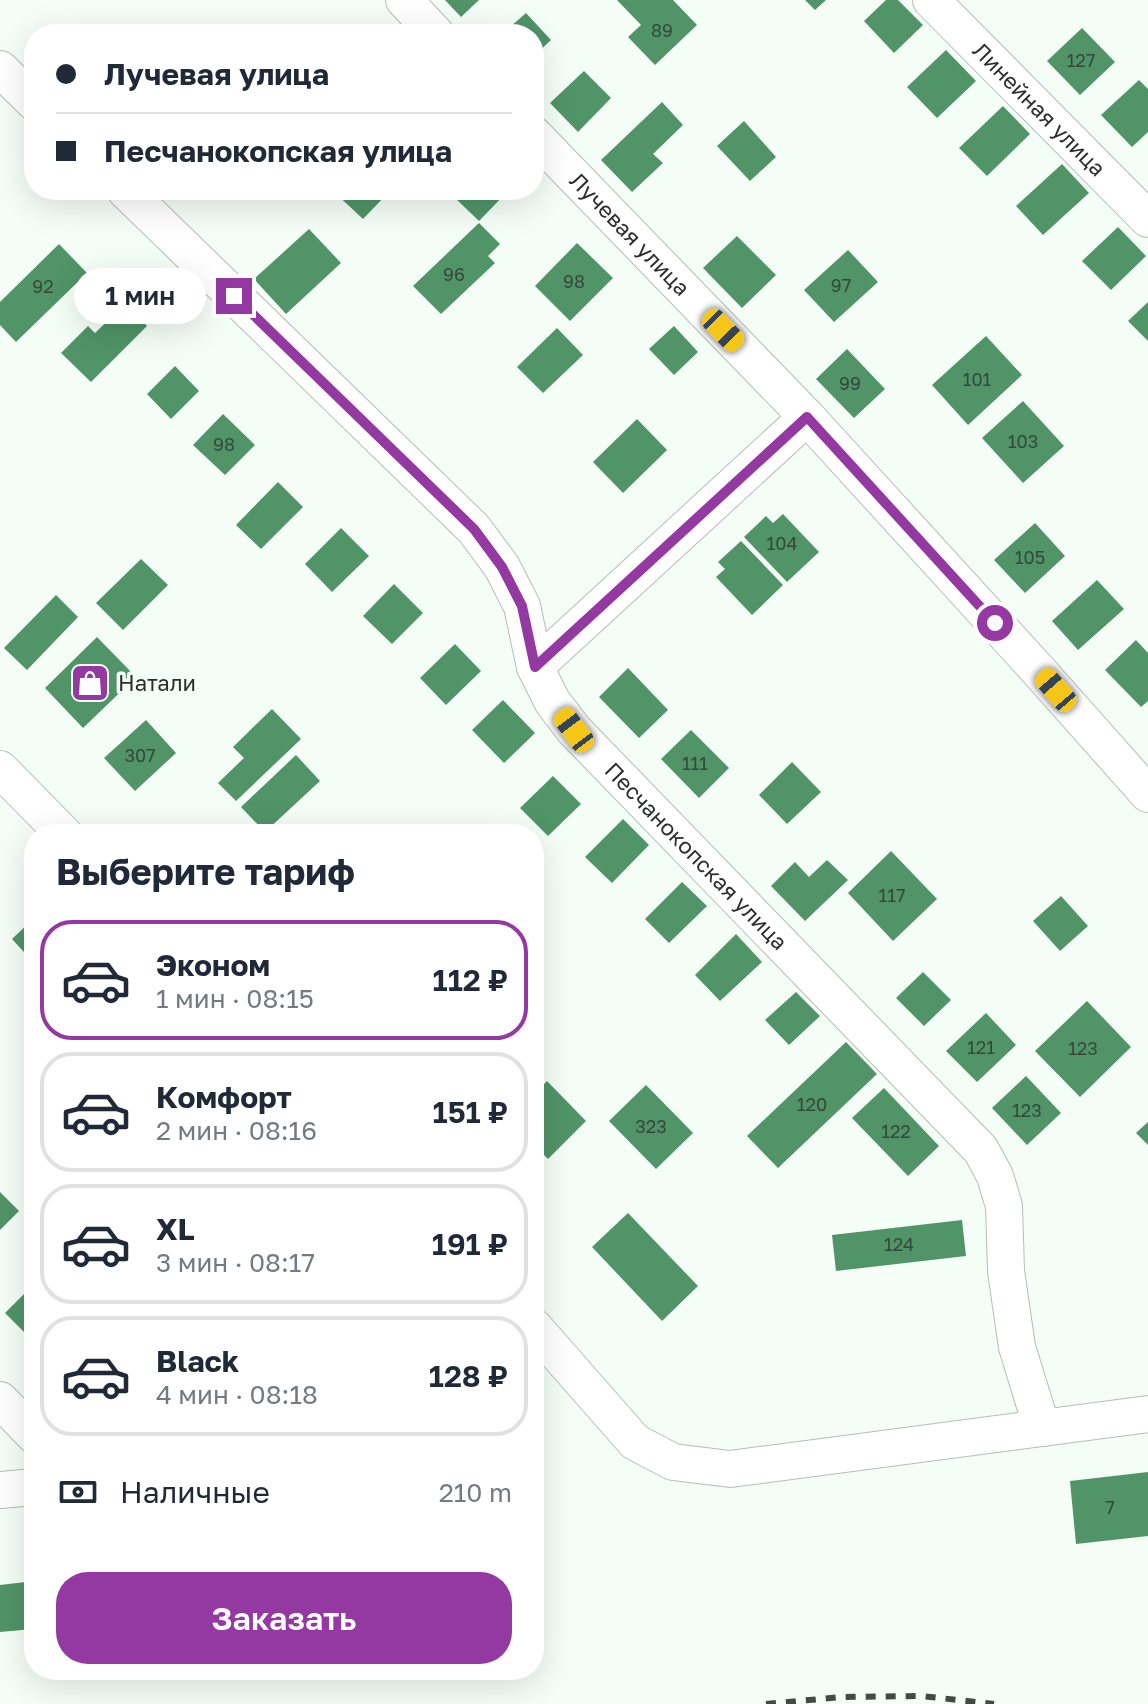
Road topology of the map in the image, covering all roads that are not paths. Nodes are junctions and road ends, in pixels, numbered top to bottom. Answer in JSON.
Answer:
{"nodes":[{"id":1,"x":404,"y":0,"type":"edge"},
{"id":2,"x":931,"y":0,"type":"edge"},
{"id":3,"x":427,"y":24,"type":"edge"},
{"id":4,"x":0,"y":69,"type":"edge"},
{"id":5,"x":24,"y":92,"type":"edge"},
{"id":6,"x":544,"y":145,"type":"edge"},
{"id":7,"x":135,"y":200,"type":"edge"},
{"id":8,"x":1148,"y":219,"type":"edge"},
{"id":9,"x":807,"y":417,"type":"junction"},
{"id":10,"x":535,"y":667,"type":"junction"},
{"id":11,"x":0,"y":769,"type":"edge"},
{"id":12,"x":1148,"y":794,"type":"edge"},
{"id":13,"x":54,"y":824,"type":"edge"},
{"id":14,"x":544,"y":1354,"type":"edge"},
{"id":15,"x":0,"y":1400,"type":"edge"},
{"id":16,"x":1148,"y":1414,"type":"edge"},
{"id":17,"x":24,"y":1425,"type":"edge"},
{"id":18,"x":1042,"y":1428,"type":"junction"},
{"id":19,"x":24,"y":1488,"type":"edge"},
{"id":20,"x":0,"y":1490,"type":"edge"}],
"edges":[{"from":1,"to":3,"type":"street"},
{"from":2,"to":8,"type":"street","name":"Линейная улица"},
{"from":4,"to":5,"type":"street"},
{"from":6,"to":9,"type":"street","name":"Лучевая улица"},
{"from":7,"to":10,"type":"street","name":"Песчанокопская улица"},
{"from":9,"to":10,"type":"street"},
{"from":9,"to":12,"type":"street","name":"Лучевая улица"},
{"from":10,"to":18,"type":"street","name":"Песчанокопская улица"},
{"from":11,"to":13,"type":"street"},
{"from":14,"to":18,"type":"street"},
{"from":15,"to":17,"type":"street"},
{"from":16,"to":18,"type":"street"},
{"from":19,"to":20,"type":"street"}]}
